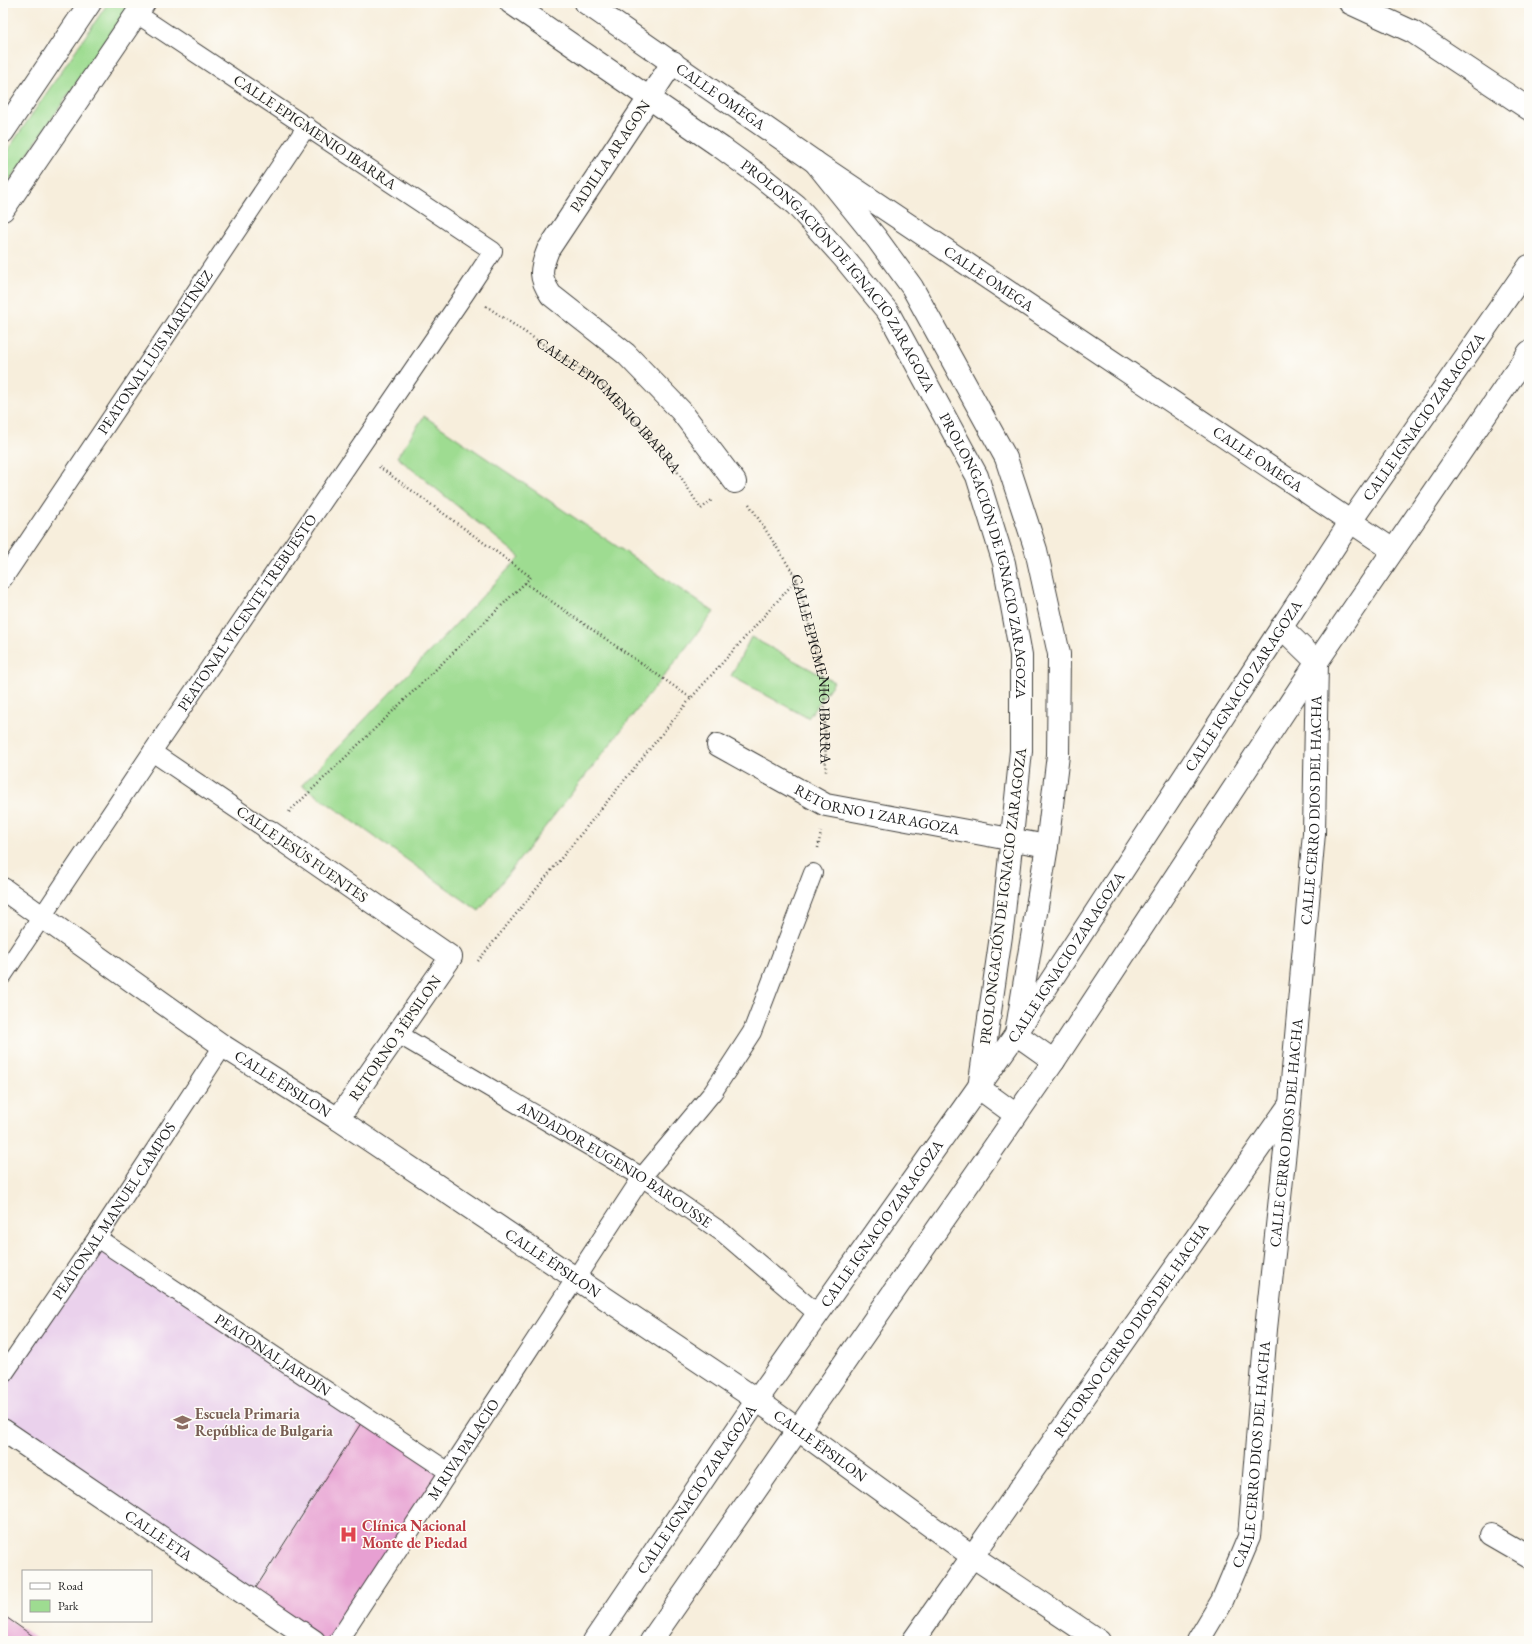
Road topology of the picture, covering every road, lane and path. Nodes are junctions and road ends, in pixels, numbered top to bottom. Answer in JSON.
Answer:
{"nodes":[{"id":1,"x":90,"y":3,"type":"edge"},
{"id":2,"x":511,"y":3,"type":"edge"},
{"id":3,"x":586,"y":3,"type":"edge"},
{"id":4,"x":1350,"y":3,"type":"edge"},
{"id":5,"x":140,"y":9,"type":"edge"},
{"id":6,"x":673,"y":62,"type":"junction"},
{"id":7,"x":649,"y":98,"type":"junction"},
{"id":8,"x":1529,"y":109,"type":"edge"},
{"id":9,"x":307,"y":126,"type":"junction"},
{"id":10,"x":3,"y":132,"type":"edge"},
{"id":11,"x":815,"y":162,"type":"junction"},
{"id":12,"x":3,"y":210,"type":"edge"},
{"id":13,"x":493,"y":251,"type":"joint"},
{"id":14,"x":1529,"y":266,"type":"edge"},
{"id":15,"x":466,"y":292,"type":"junction"},
{"id":16,"x":1529,"y":352,"type":"edge"},
{"id":17,"x":358,"y":452,"type":"junction"},
{"id":18,"x":735,"y":482,"type":"junction"},
{"id":19,"x":1351,"y":521,"type":"junction"},
{"id":20,"x":1393,"y":550,"type":"junction"},
{"id":21,"x":3,"y":579,"type":"edge"},
{"id":22,"x":797,"y":579,"type":"junction"},
{"id":23,"x":524,"y":583,"type":"junction"},
{"id":24,"x":1281,"y":627,"type":"junction"},
{"id":25,"x":1317,"y":662,"type":"junction"},
{"id":26,"x":691,"y":698,"type":"junction"},
{"id":27,"x":718,"y":745,"type":"dead end"},
{"id":28,"x":152,"y":752,"type":"junction"},
{"id":29,"x":826,"y":805,"type":"junction"},
{"id":30,"x":269,"y":831,"type":"junction"},
{"id":31,"x":1011,"y":839,"type":"junction"},
{"id":32,"x":1047,"y":846,"type":"junction"},
{"id":33,"x":813,"y":872,"type":"joint"},
{"id":34,"x":3,"y":889,"type":"edge"},
{"id":35,"x":43,"y":916,"type":"junction"},
{"id":36,"x":451,"y":957,"type":"junction"},
{"id":37,"x":3,"y":975,"type":"edge"},
{"id":38,"x":398,"y":1034,"type":"junction"},
{"id":39,"x":1016,"y":1034,"type":"junction"},
{"id":40,"x":223,"y":1046,"type":"junction"},
{"id":41,"x":1054,"y":1061,"type":"junction"},
{"id":42,"x":979,"y":1088,"type":"junction"},
{"id":43,"x":1290,"y":1104,"type":"junction"},
{"id":44,"x":1016,"y":1116,"type":"junction"},
{"id":45,"x":338,"y":1120,"type":"junction"},
{"id":46,"x":642,"y":1177,"type":"junction"},
{"id":47,"x":97,"y":1238,"type":"junction"},
{"id":48,"x":575,"y":1278,"type":"junction"},
{"id":49,"x":819,"y":1315,"type":"junction"},
{"id":50,"x":3,"y":1375,"type":"edge"},
{"id":51,"x":757,"y":1400,"type":"junction"},
{"id":52,"x":798,"y":1429,"type":"junction"},
{"id":53,"x":3,"y":1430,"type":"edge"},
{"id":54,"x":449,"y":1472,"type":"junction"},
{"id":55,"x":1491,"y":1535,"type":"dead end"},
{"id":56,"x":972,"y":1556,"type":"junction"},
{"id":57,"x":1529,"y":1557,"type":"edge"},
{"id":58,"x":314,"y":1641,"type":"edge"},
{"id":59,"x":338,"y":1641,"type":"edge"},
{"id":60,"x":594,"y":1641,"type":"edge"},
{"id":61,"x":651,"y":1641,"type":"edge"},
{"id":62,"x":913,"y":1641,"type":"edge"},
{"id":63,"x":1099,"y":1641,"type":"edge"},
{"id":64,"x":1198,"y":1641,"type":"edge"}],
"edges":[{"from":1,"to":10,"type":"street"},
{"from":2,"to":7,"type":"street"},
{"from":3,"to":6,"type":"street","name":"CALLE OMEGA"},
{"from":4,"to":8,"type":"street"},
{"from":5,"to":9,"type":"street","name":"CALLE EPIGMENIO IBARRA"},
{"from":5,"to":12,"type":"street"},
{"from":6,"to":7,"type":"street","name":"PADILLA ARAGON"},
{"from":6,"to":11,"type":"street","name":"CALLE OMEGA"},
{"from":7,"to":18,"type":"street","name":"PADILLA ARAGON"},
{"from":7,"to":31,"type":"street","name":"PROLONGACIÓN DE IGNACIO ZARAGOZA"},
{"from":9,"to":13,"type":"street","name":"CALLE EPIGMENIO IBARRA"},
{"from":9,"to":21,"type":"street","name":"PEATONAL LUIS MARTÍNEZ"},
{"from":11,"to":19,"type":"street","name":"CALLE OMEGA"},
{"from":11,"to":32,"type":"street","name":"PROLONGACIÓN DE IGNACIO ZARAGOZA"},
{"from":13,"to":15,"type":"street","name":"PEATONAL VICENTE TREBUESTO"},
{"from":14,"to":19,"type":"street","name":"CALLE IGNACIO ZARAGOZA"},
{"from":15,"to":17,"type":"street","name":"PEATONAL VICENTE TREBUESTO"},
{"from":15,"to":18,"type":"path","name":"CALLE EPIGMENIO IBARRA"},
{"from":16,"to":20,"type":"street"},
{"from":17,"to":23,"type":"path"},
{"from":17,"to":28,"type":"street","name":"PEATONAL VICENTE TREBUESTO"},
{"from":18,"to":22,"type":"path","name":"CALLE EPIGMENIO IBARRA"},
{"from":19,"to":20,"type":"street","name":"CALLE OMEGA"},
{"from":19,"to":24,"type":"street","name":"CALLE IGNACIO ZARAGOZA"},
{"from":20,"to":25,"type":"street"},
{"from":22,"to":26,"type":"path"},
{"from":22,"to":29,"type":"path","name":"CALLE EPIGMENIO IBARRA"},
{"from":23,"to":26,"type":"path"},
{"from":23,"to":30,"type":"path"},
{"from":24,"to":25,"type":"street"},
{"from":24,"to":39,"type":"street","name":"CALLE IGNACIO ZARAGOZA"},
{"from":25,"to":41,"type":"street"},
{"from":25,"to":43,"type":"street","name":"CALLE CERRO DIOS DEL HACHA"},
{"from":26,"to":36,"type":"path"},
{"from":27,"to":29,"type":"street","name":"RETORNO 1 ZARAGOZA"},
{"from":28,"to":30,"type":"street","name":"CALLE JESÚS FUENTES"},
{"from":28,"to":35,"type":"street","name":"PEATONAL VICENTE TREBUESTO"},
{"from":29,"to":31,"type":"street","name":"RETORNO 1 ZARAGOZA"},
{"from":29,"to":33,"type":"path","name":"CALLE EPIGMENIO IBARRA"},
{"from":30,"to":36,"type":"street","name":"CALLE JESÚS FUENTES"},
{"from":31,"to":32,"type":"street","name":"RETORNO 1 ZARAGOZA"},
{"from":31,"to":42,"type":"street","name":"PROLONGACIÓN DE IGNACIO ZARAGOZA"},
{"from":32,"to":39,"type":"street","name":"PROLONGACIÓN DE IGNACIO ZARAGOZA"},
{"from":33,"to":46,"type":"street","name":"M RIVA PALACIO"},
{"from":34,"to":35,"type":"street","name":"CALLE ÉPSILON"},
{"from":35,"to":37,"type":"street","name":"PEATONAL VICENTE TREBUESTO"},
{"from":35,"to":40,"type":"street","name":"CALLE ÉPSILON"},
{"from":36,"to":38,"type":"street","name":"RETORNO 3 ÉPSILON"},
{"from":38,"to":45,"type":"street","name":"RETORNO 3 ÉPSILON"},
{"from":38,"to":46,"type":"street","name":"ANDADOR EUGENIO BAROUSSE"},
{"from":39,"to":41,"type":"street","name":"PROLONGACIÓN DE IGNACIO ZARAGOZA"},
{"from":39,"to":42,"type":"street","name":"CALLE IGNACIO ZARAGOZA"},
{"from":40,"to":45,"type":"street","name":"CALLE ÉPSILON"},
{"from":40,"to":47,"type":"street","name":"PEATONAL MANUEL CAMPOS"},
{"from":41,"to":44,"type":"street"},
{"from":42,"to":44,"type":"street"},
{"from":42,"to":49,"type":"street","name":"CALLE IGNACIO ZARAGOZA"},
{"from":43,"to":56,"type":"street","name":"RETORNO CERRO DIOS DEL HACHA"},
{"from":43,"to":64,"type":"street","name":"CALLE CERRO DIOS DEL HACHA"},
{"from":44,"to":52,"type":"street"},
{"from":45,"to":48,"type":"street","name":"CALLE ÉPSILON"},
{"from":46,"to":48,"type":"street","name":"M RIVA PALACIO"},
{"from":46,"to":49,"type":"street","name":"ANDADOR EUGENIO BAROUSSE"},
{"from":47,"to":50,"type":"street","name":"PEATONAL MANUEL CAMPOS"},
{"from":47,"to":54,"type":"street","name":"PEATONAL JARDÍN"},
{"from":48,"to":51,"type":"street","name":"CALLE ÉPSILON"},
{"from":48,"to":54,"type":"street","name":"M RIVA PALACIO"},
{"from":49,"to":51,"type":"street","name":"CALLE IGNACIO ZARAGOZA"},
{"from":51,"to":52,"type":"street","name":"CALLE ÉPSILON"},
{"from":51,"to":60,"type":"street","name":"CALLE IGNACIO ZARAGOZA"},
{"from":52,"to":56,"type":"street","name":"CALLE ÉPSILON"},
{"from":52,"to":61,"type":"street"},
{"from":53,"to":58,"type":"street","name":"CALLE ETA"},
{"from":54,"to":59,"type":"street","name":"M RIVA PALACIO"},
{"from":55,"to":57,"type":"street"},
{"from":56,"to":62,"type":"street","name":"RETORNO CERRO DIOS DEL HACHA"},
{"from":56,"to":63,"type":"street","name":"CALLE ÉPSILON"}]}
